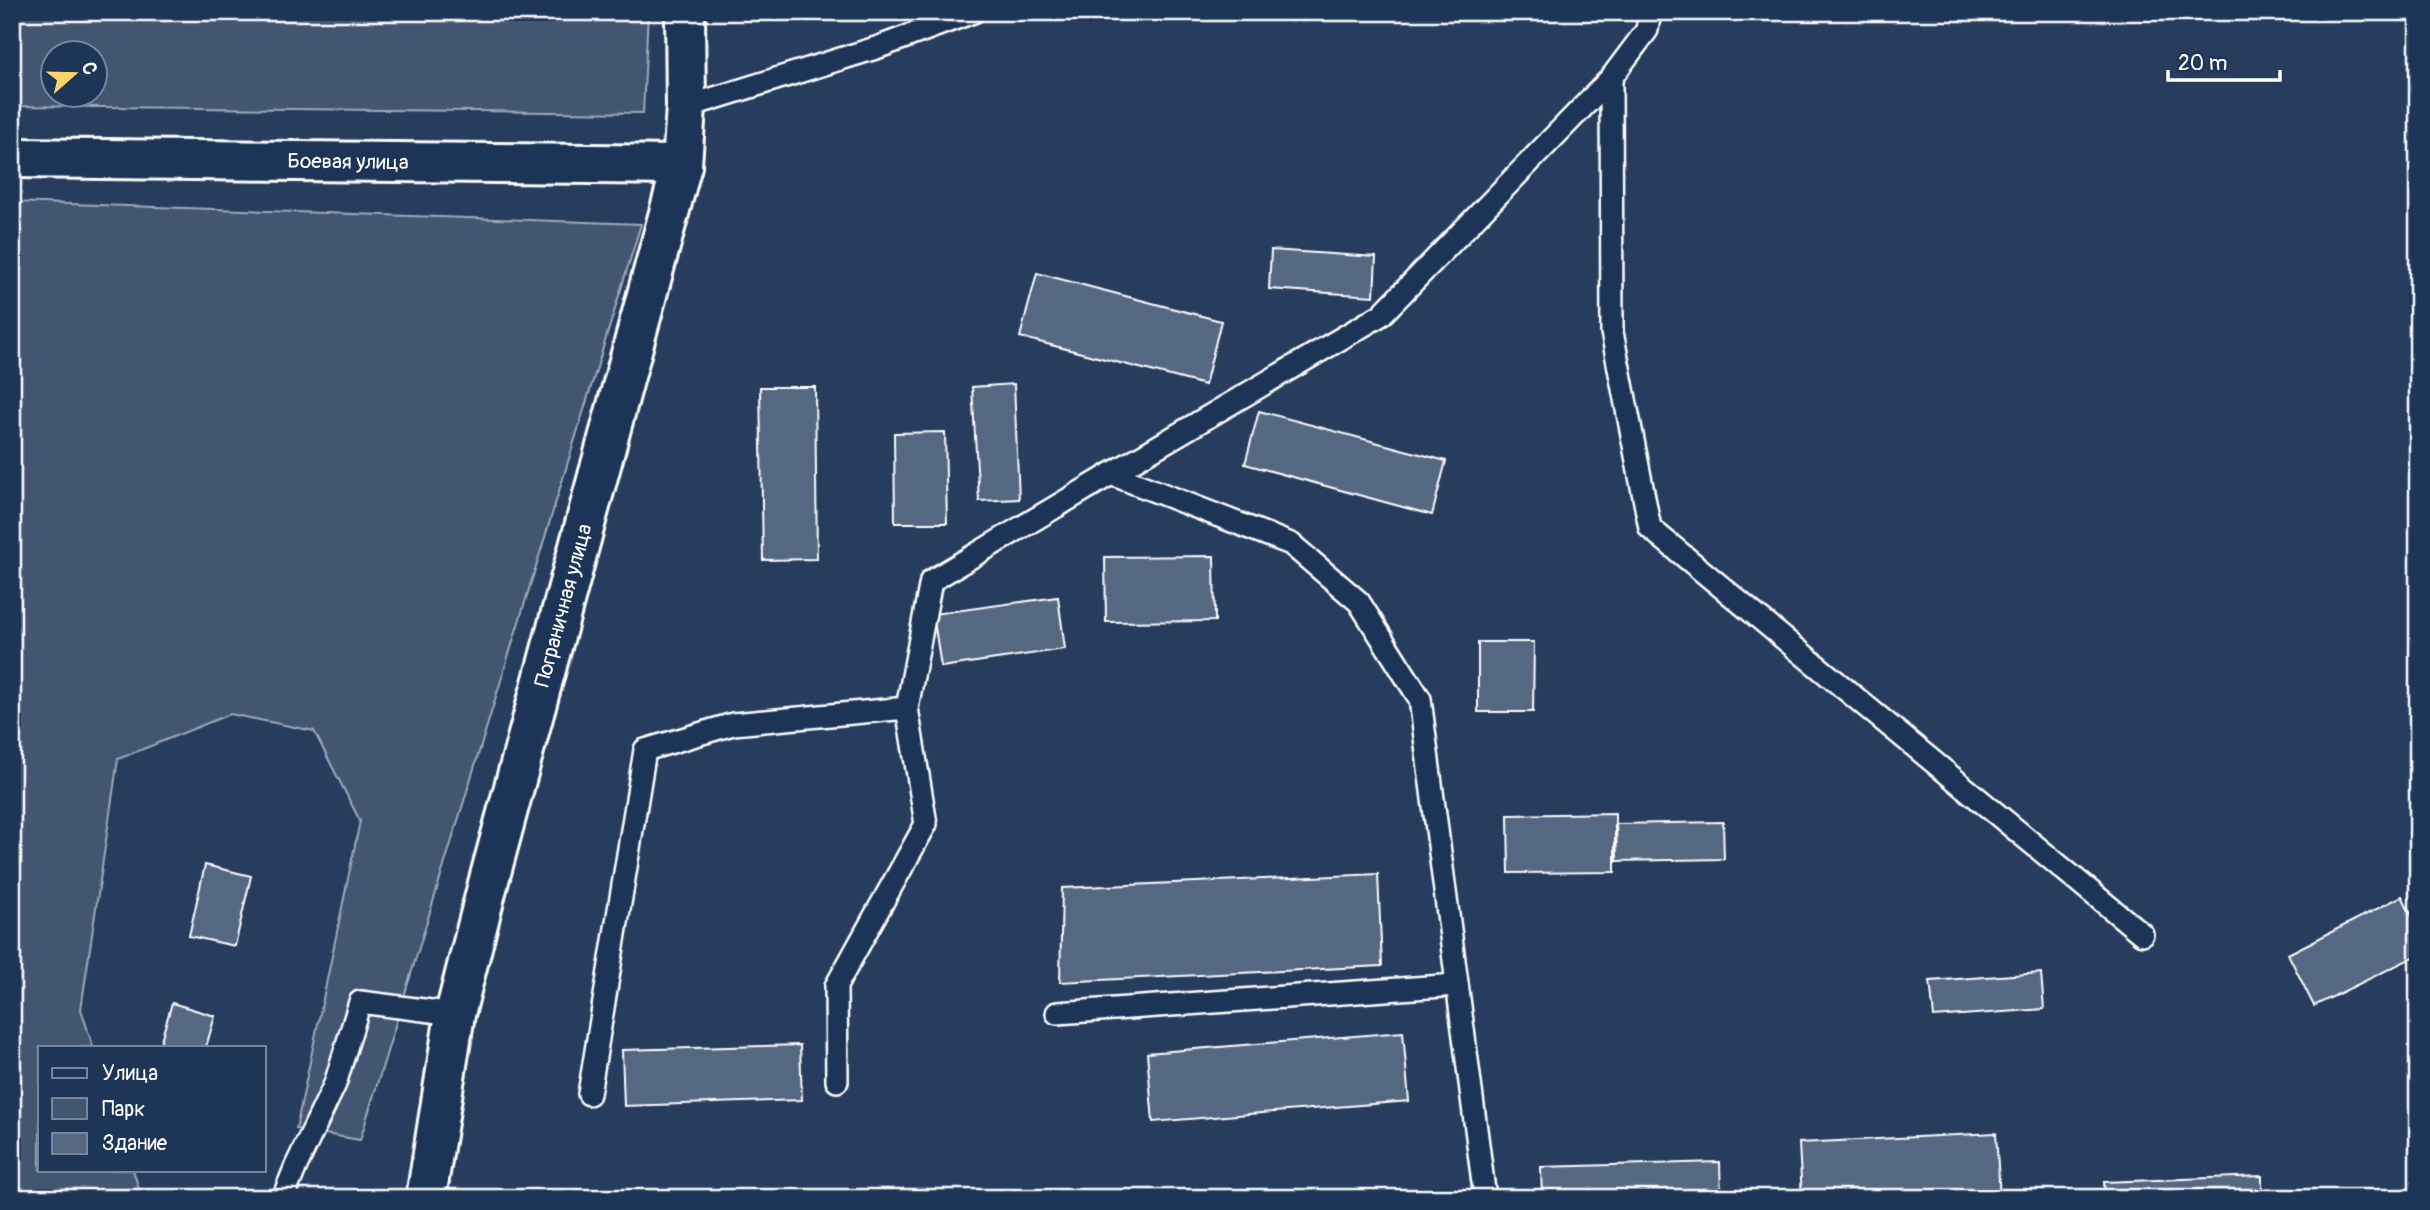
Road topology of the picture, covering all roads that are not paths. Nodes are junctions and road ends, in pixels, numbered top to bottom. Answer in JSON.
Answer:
{"nodes":[{"id":1,"x":685,"y":12,"type":"edge"},
{"id":2,"x":973,"y":12,"type":"edge"},
{"id":3,"x":1650,"y":12,"type":"edge"},
{"id":4,"x":1611,"y":78,"type":"junction"},
{"id":5,"x":686,"y":107,"type":"junction"},
{"id":6,"x":12,"y":158,"type":"edge"},
{"id":7,"x":682,"y":165,"type":"junction"},
{"id":8,"x":1111,"y":474,"type":"junction"},
{"id":9,"x":907,"y":708,"type":"junction"},
{"id":10,"x":2142,"y":934,"type":"dead end"},
{"id":11,"x":1457,"y":985,"type":"junction"},
{"id":12,"x":1056,"y":1013,"type":"dead end"},
{"id":13,"x":455,"y":1014,"type":"junction"},
{"id":14,"x":837,"y":1081,"type":"dead end"},
{"id":15,"x":589,"y":1094,"type":"dead end"},
{"id":16,"x":283,"y":1198,"type":"edge"},
{"id":17,"x":426,"y":1198,"type":"edge"},
{"id":18,"x":1485,"y":1198,"type":"edge"}],
"edges":[{"from":1,"to":5,"type":"street","name":"Пограничная улица"},
{"from":2,"to":5,"type":"lane"},
{"from":3,"to":4,"type":"lane"},
{"from":4,"to":8,"type":"lane"},
{"from":4,"to":10,"type":"lane"},
{"from":5,"to":7,"type":"street","name":"Пограничная улица"},
{"from":6,"to":7,"type":"street","name":"Боевая улица"},
{"from":7,"to":13,"type":"street","name":"Пограничная улица"},
{"from":8,"to":9,"type":"lane"},
{"from":8,"to":11,"type":"lane"},
{"from":9,"to":14,"type":"lane"},
{"from":9,"to":15,"type":"lane"},
{"from":11,"to":12,"type":"lane"},
{"from":11,"to":18,"type":"lane"},
{"from":13,"to":16,"type":"lane"},
{"from":13,"to":17,"type":"street","name":"Пограничная улица"}]}
